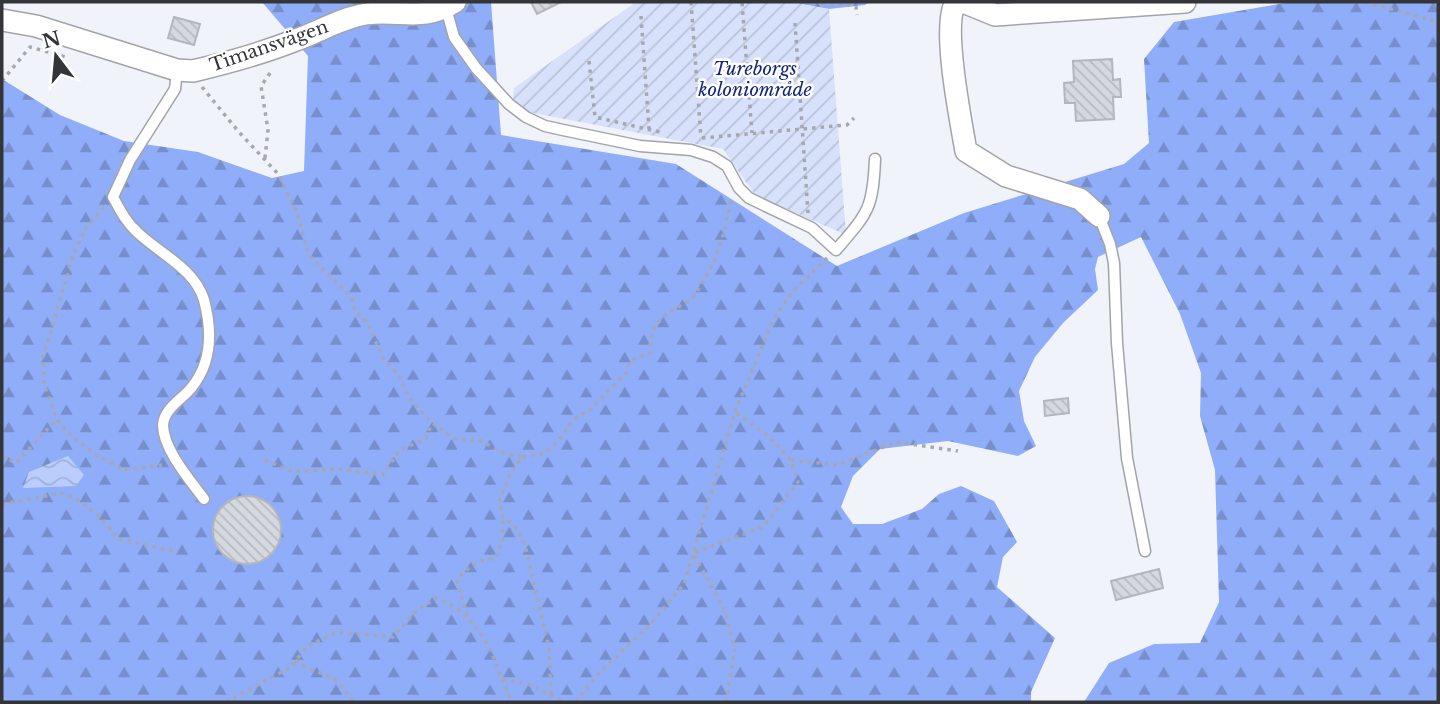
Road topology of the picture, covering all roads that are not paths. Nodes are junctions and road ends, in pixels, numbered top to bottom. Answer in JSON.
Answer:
{"nodes":[{"id":1,"x":956,"y":2,"type":"edge"},
{"id":2,"x":963,"y":2,"type":"edge"},
{"id":3,"x":1185,"y":2,"type":"edge"},
{"id":4,"x":450,"y":5,"type":"edge"},
{"id":5,"x":2,"y":20,"type":"edge"},
{"id":6,"x":187,"y":70,"type":"junction"},
{"id":7,"x":875,"y":159,"type":"dead end"},
{"id":8,"x":1099,"y":216,"type":"joint"},
{"id":9,"x":204,"y":499,"type":"dead end"},
{"id":10,"x":1145,"y":551,"type":"dead end"}],
"edges":[{"from":1,"to":8,"type":"street"},
{"from":2,"to":3,"type":"street"},
{"from":4,"to":6,"type":"street","name":"Timansvägen"},
{"from":4,"to":7,"type":"lane"},
{"from":5,"to":6,"type":"street"},
{"from":6,"to":9,"type":"lane"},
{"from":8,"to":10,"type":"lane"}]}
